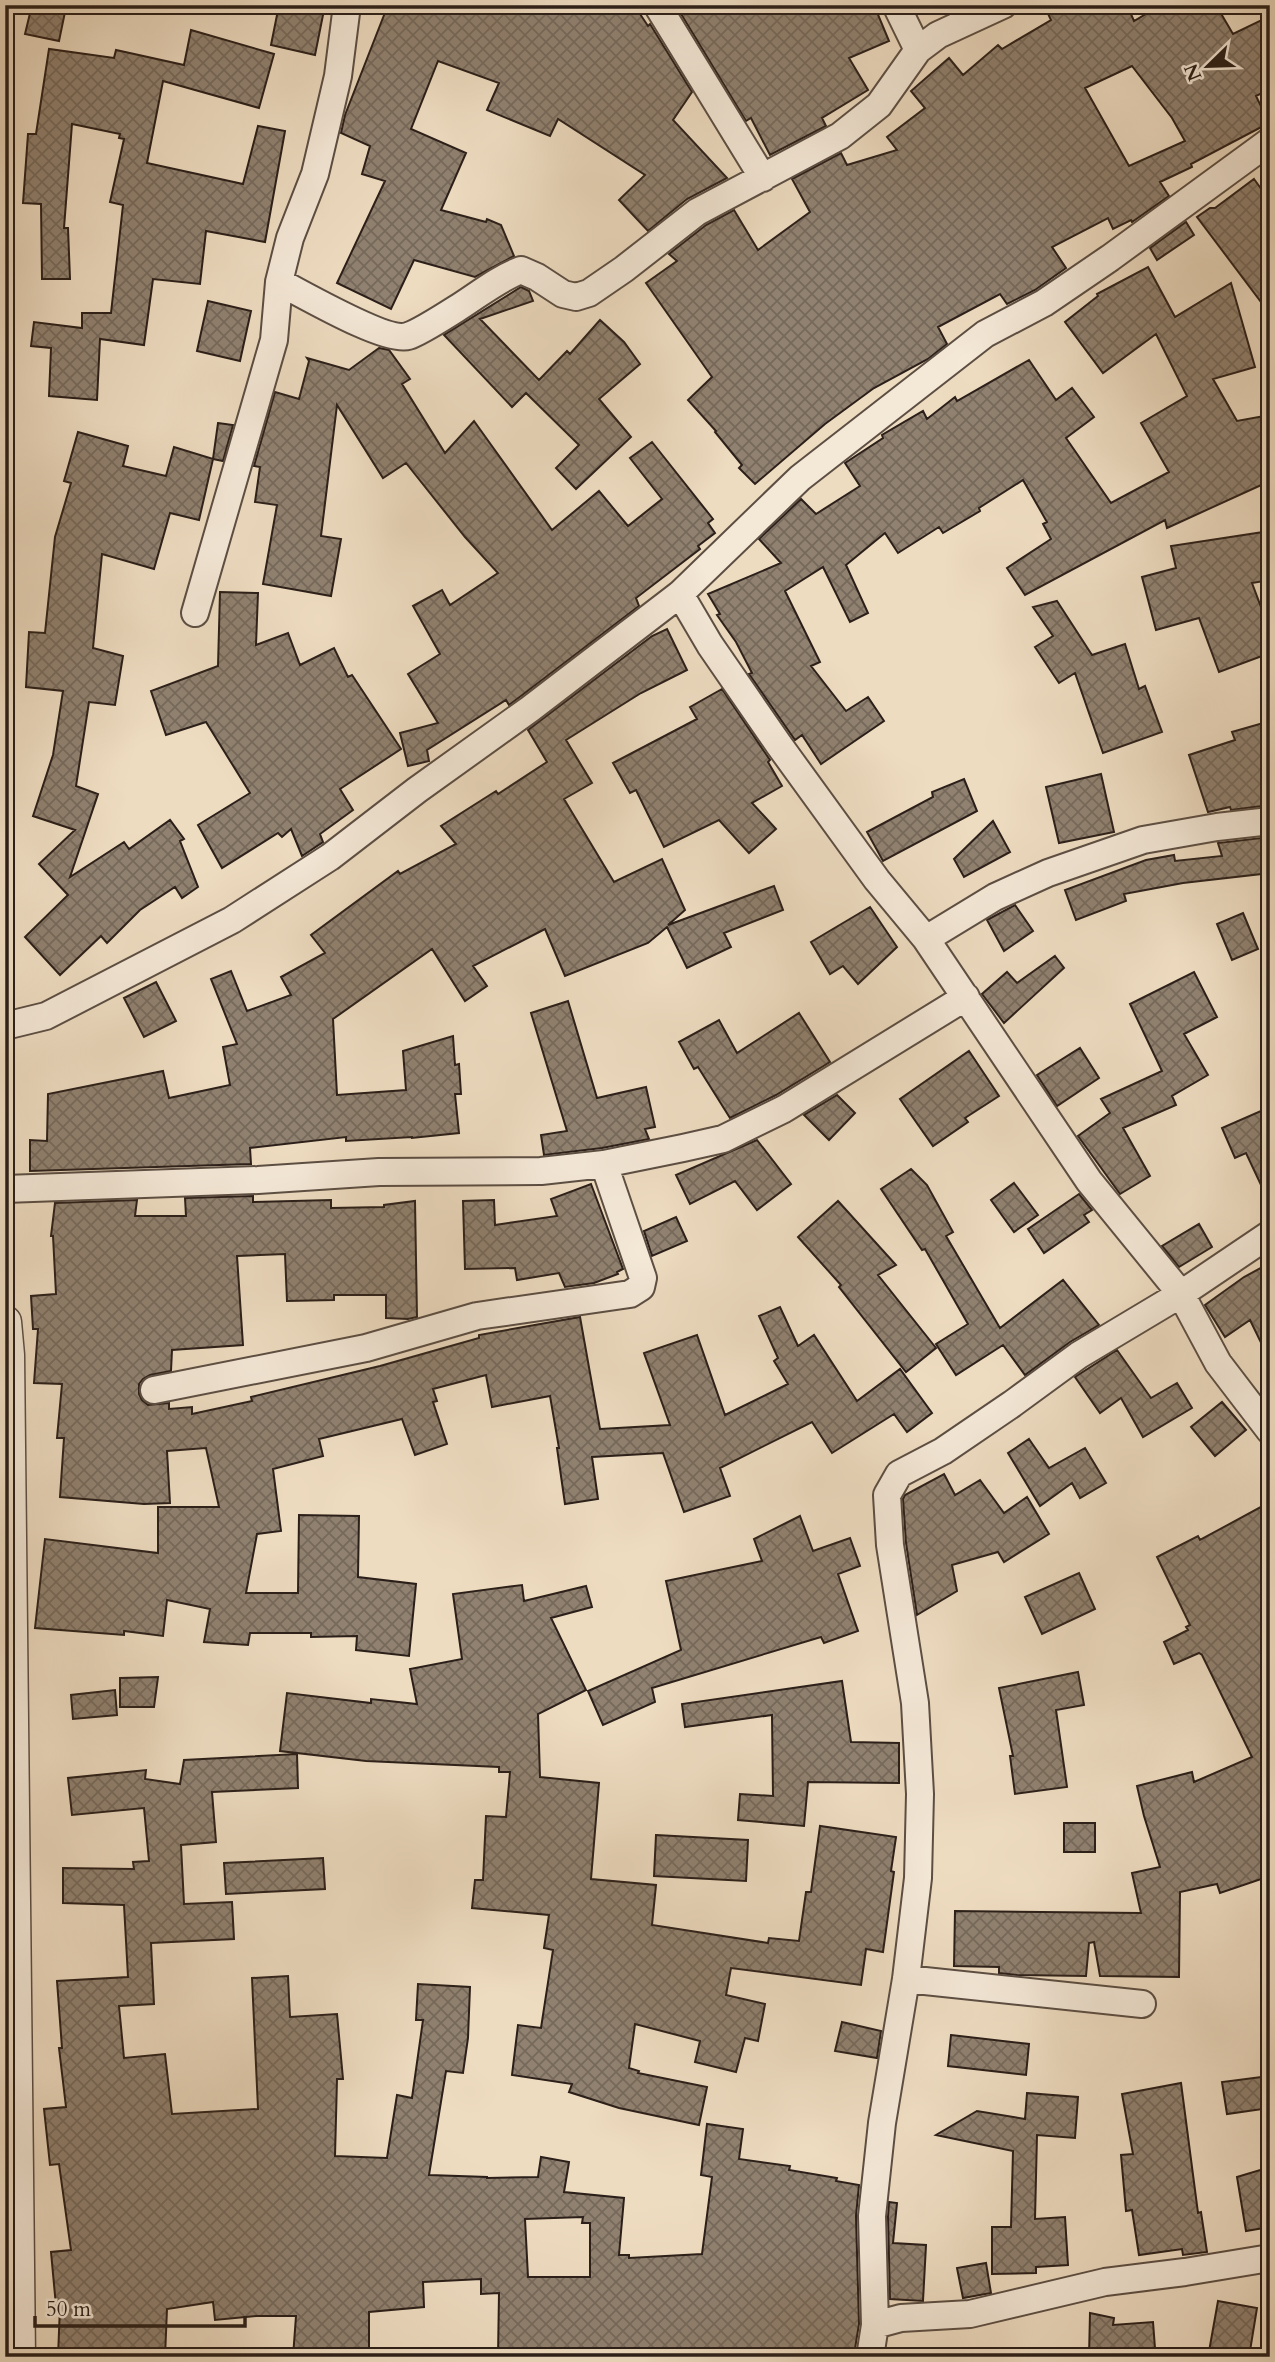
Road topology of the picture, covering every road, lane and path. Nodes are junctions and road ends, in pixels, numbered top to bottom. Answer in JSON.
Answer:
{"nodes":[{"id":1,"x":347,"y":5,"type":"edge"},
{"id":2,"x":657,"y":5,"type":"edge"},
{"id":3,"x":896,"y":5,"type":"edge"},
{"id":4,"x":1003,"y":5,"type":"edge"},
{"id":5,"x":918,"y":50,"type":"junction"},
{"id":6,"x":1270,"y":141,"type":"edge"},
{"id":7,"x":763,"y":178,"type":"junction"},
{"id":8,"x":279,"y":282,"type":"junction"},
{"id":9,"x":680,"y":594,"type":"junction"},
{"id":10,"x":195,"y":614,"type":"dead end"},
{"id":11,"x":1270,"y":821,"type":"edge"},
{"id":12,"x":926,"y":939,"type":"junction"},
{"id":13,"x":966,"y":997,"type":"junction"},
{"id":14,"x":5,"y":1026,"type":"edge"},
{"id":15,"x":604,"y":1164,"type":"junction"},
{"id":16,"x":5,"y":1189,"type":"edge"},
{"id":17,"x":1270,"y":1234,"type":"edge"},
{"id":18,"x":1181,"y":1294,"type":"junction"},
{"id":19,"x":5,"y":1322,"type":"edge"},
{"id":20,"x":154,"y":1390,"type":"dead end"},
{"id":21,"x":1270,"y":1431,"type":"edge"},
{"id":22,"x":8,"y":1593,"type":"edge"},
{"id":23,"x":906,"y":1979,"type":"junction"},
{"id":24,"x":1142,"y":2004,"type":"dead end"},
{"id":25,"x":10,"y":2124,"type":"edge"},
{"id":26,"x":1270,"y":2258,"type":"edge"},
{"id":27,"x":875,"y":2325,"type":"junction"},
{"id":28,"x":19,"y":2357,"type":"edge"},
{"id":29,"x":870,"y":2357,"type":"edge"}],
"edges":[{"from":1,"to":8,"type":"street"},
{"from":2,"to":7,"type":"street"},
{"from":3,"to":5,"type":"street"},
{"from":4,"to":5,"type":"street"},
{"from":5,"to":7,"type":"street"},
{"from":6,"to":9,"type":"street"},
{"from":7,"to":8,"type":"street"},
{"from":8,"to":10,"type":"street"},
{"from":9,"to":12,"type":"street"},
{"from":9,"to":14,"type":"street"},
{"from":11,"to":12,"type":"street"},
{"from":12,"to":13,"type":"street"},
{"from":13,"to":15,"type":"street"},
{"from":13,"to":18,"type":"street"},
{"from":15,"to":16,"type":"street"},
{"from":15,"to":20,"type":"street"},
{"from":17,"to":18,"type":"street"},
{"from":18,"to":21,"type":"street"},
{"from":18,"to":23,"type":"street"},
{"from":19,"to":22,"type":"street"},
{"from":22,"to":25,"type":"street"},
{"from":23,"to":24,"type":"street"},
{"from":23,"to":27,"type":"street"},
{"from":25,"to":28,"type":"street"},
{"from":26,"to":27,"type":"street"},
{"from":27,"to":29,"type":"street"}]}
